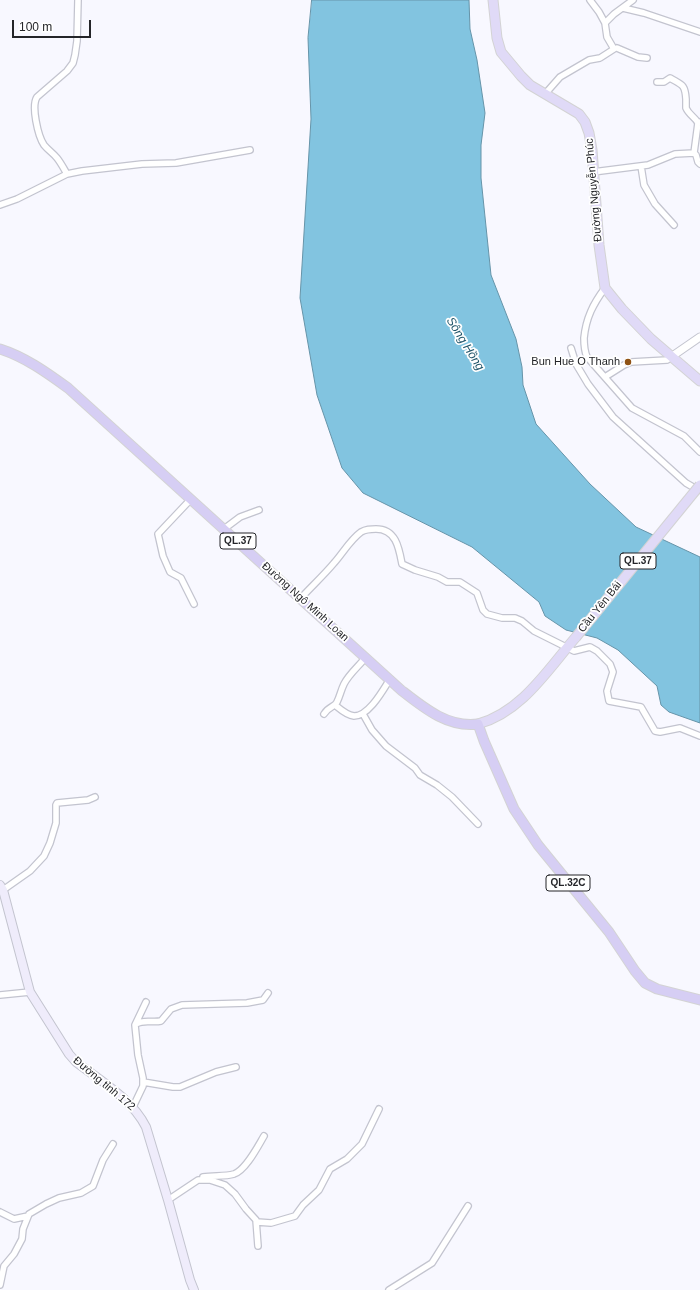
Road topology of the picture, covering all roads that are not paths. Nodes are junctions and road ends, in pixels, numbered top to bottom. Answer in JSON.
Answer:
{"nodes":[{"id":1,"x":78,"y":0,"type":"edge"},
{"id":2,"x":493,"y":0,"type":"edge"},
{"id":3,"x":590,"y":0,"type":"edge"},
{"id":4,"x":633,"y":0,"type":"edge"},
{"id":5,"x":623,"y":8,"type":"junction"},
{"id":6,"x":605,"y":23,"type":"junction"},
{"id":7,"x":700,"y":32,"type":"edge"},
{"id":8,"x":617,"y":48,"type":"dead end"},
{"id":9,"x":647,"y":58,"type":"dead end"},
{"id":10,"x":657,"y":82,"type":"dead end"},
{"id":11,"x":545,"y":94,"type":"junction"},
{"id":12,"x":699,"y":123,"type":"edge"},
{"id":13,"x":250,"y":150,"type":"dead end"},
{"id":14,"x":694,"y":153,"type":"junction"},
{"id":15,"x":700,"y":164,"type":"edge"},
{"id":16,"x":641,"y":166,"type":"junction"},
{"id":17,"x":593,"y":172,"type":"junction"},
{"id":18,"x":67,"y":174,"type":"junction"},
{"id":19,"x":0,"y":204,"type":"edge"},
{"id":20,"x":674,"y":225,"type":"dead end"},
{"id":21,"x":605,"y":288,"type":"junction"},
{"id":22,"x":700,"y":338,"type":"edge"},
{"id":23,"x":571,"y":348,"type":"dead end"},
{"id":24,"x":0,"y":349,"type":"edge"},
{"id":25,"x":671,"y":357,"type":"junction"},
{"id":26,"x":605,"y":377,"type":"junction"},
{"id":27,"x":700,"y":381,"type":"edge"},
{"id":28,"x":700,"y":452,"type":"edge"},
{"id":29,"x":700,"y":485,"type":"edge"},
{"id":30,"x":700,"y":491,"type":"edge"},
{"id":31,"x":191,"y":499,"type":"junction"},
{"id":32,"x":259,"y":510,"type":"dead end"},
{"id":33,"x":224,"y":529,"type":"junction"},
{"id":34,"x":300,"y":598,"type":"junction"},
{"id":35,"x":194,"y":604,"type":"dead end"},
{"id":36,"x":576,"y":637,"type":"joint"},
{"id":37,"x":567,"y":648,"type":"junction"},
{"id":38,"x":366,"y":657,"type":"junction"},
{"id":39,"x":390,"y":679,"type":"junction"},
{"id":40,"x":335,"y":705,"type":"junction"},
{"id":41,"x":324,"y":714,"type":"dead end"},
{"id":42,"x":363,"y":714,"type":"junction"},
{"id":43,"x":478,"y":724,"type":"junction"},
{"id":44,"x":700,"y":736,"type":"edge"},
{"id":45,"x":95,"y":797,"type":"dead end"},
{"id":46,"x":478,"y":824,"type":"dead end"},
{"id":47,"x":1,"y":888,"type":"edge"},
{"id":48,"x":30,"y":992,"type":"junction"},
{"id":49,"x":268,"y":993,"type":"dead end"},
{"id":50,"x":0,"y":995,"type":"edge"},
{"id":51,"x":700,"y":1000,"type":"edge"},
{"id":52,"x":146,"y":1002,"type":"dead end"},
{"id":53,"x":136,"y":1024,"type":"junction"},
{"id":54,"x":236,"y":1067,"type":"dead end"},
{"id":55,"x":143,"y":1082,"type":"junction"},
{"id":56,"x":133,"y":1107,"type":"junction"},
{"id":57,"x":379,"y":1109,"type":"dead end"},
{"id":58,"x":264,"y":1136,"type":"dead end"},
{"id":59,"x":113,"y":1144,"type":"dead end"},
{"id":60,"x":198,"y":1180,"type":"junction"},
{"id":61,"x":168,"y":1200,"type":"junction"},
{"id":62,"x":468,"y":1206,"type":"dead end"},
{"id":63,"x":0,"y":1212,"type":"edge"},
{"id":64,"x":28,"y":1216,"type":"junction"},
{"id":65,"x":256,"y":1222,"type":"junction"},
{"id":66,"x":258,"y":1246,"type":"dead end"},
{"id":67,"x":0,"y":1285,"type":"edge"},
{"id":68,"x":194,"y":1290,"type":"edge"},
{"id":69,"x":389,"y":1290,"type":"edge"}],
"edges":[{"from":1,"to":18,"type":"street"},
{"from":2,"to":11,"type":"main road","name":"Đường Nguyễn Phúc"},
{"from":3,"to":6,"type":"street"},
{"from":4,"to":5,"type":"street"},
{"from":5,"to":6,"type":"street"},
{"from":5,"to":7,"type":"street"},
{"from":6,"to":11,"type":"street"},
{"from":8,"to":9,"type":"street"},
{"from":10,"to":12,"type":"street"},
{"from":11,"to":17,"type":"main road","name":"Đường Nguyễn Phúc"},
{"from":12,"to":14,"type":"street"},
{"from":13,"to":18,"type":"street"},
{"from":14,"to":15,"type":"street"},
{"from":14,"to":16,"type":"street"},
{"from":16,"to":17,"type":"street"},
{"from":16,"to":20,"type":"street"},
{"from":17,"to":21,"type":"main road","name":"Đường Nguyễn Phúc"},
{"from":18,"to":19,"type":"street"},
{"from":21,"to":25,"type":"main road"},
{"from":21,"to":26,"type":"street"},
{"from":22,"to":25,"type":"street"},
{"from":23,"to":30,"type":"street"},
{"from":24,"to":31,"type":"highway","name":"Đường Ngô Minh Loan","number":"QL.37"},
{"from":25,"to":26,"type":"street"},
{"from":25,"to":27,"type":"main road"},
{"from":26,"to":28,"type":"street"},
{"from":29,"to":36,"type":"main road","name":"Cầu Yên Bái","number":"QL.37","bridge":true},
{"from":31,"to":33,"type":"highway","name":"Đường Ngô Minh Loan","number":"QL.37"},
{"from":31,"to":35,"type":"street"},
{"from":32,"to":33,"type":"street"},
{"from":33,"to":34,"type":"highway","name":"Đường Ngô Minh Loan","number":"QL.37"},
{"from":34,"to":37,"type":"street"},
{"from":34,"to":38,"type":"highway","name":"Đường Ngô Minh Loan","number":"QL.37"},
{"from":36,"to":37,"type":"main road","name":"Đường Ngô Minh Loan","number":"QL.37"},
{"from":37,"to":43,"type":"main road","name":"Đường Ngô Minh Loan","number":"QL.37"},
{"from":37,"to":44,"type":"street"},
{"from":38,"to":39,"type":"highway","name":"Đường Ngô Minh Loan","number":"QL.37"},
{"from":38,"to":40,"type":"street"},
{"from":39,"to":42,"type":"street"},
{"from":39,"to":43,"type":"highway","name":"Đường Ngô Minh Loan","number":"QL.37"},
{"from":40,"to":41,"type":"street"},
{"from":40,"to":42,"type":"street"},
{"from":42,"to":46,"type":"street"},
{"from":43,"to":51,"type":"highway","number":"QL.32C"},
{"from":45,"to":47,"type":"street"},
{"from":47,"to":48,"type":"main road","name":"Đường tỉnh 172"},
{"from":48,"to":50,"type":"street"},
{"from":48,"to":56,"type":"main road","name":"Đường tỉnh 172"},
{"from":49,"to":53,"type":"street"},
{"from":52,"to":53,"type":"street"},
{"from":53,"to":55,"type":"street"},
{"from":54,"to":55,"type":"street"},
{"from":55,"to":56,"type":"street"},
{"from":56,"to":61,"type":"main road","name":"Đường tỉnh 172"},
{"from":57,"to":65,"type":"street"},
{"from":58,"to":60,"type":"street"},
{"from":59,"to":64,"type":"street"},
{"from":60,"to":61,"type":"street"},
{"from":60,"to":65,"type":"street"},
{"from":61,"to":68,"type":"main road","name":"Đường tỉnh 172"},
{"from":62,"to":69,"type":"street"},
{"from":63,"to":64,"type":"street"},
{"from":64,"to":67,"type":"street"},
{"from":65,"to":66,"type":"street"}]}
